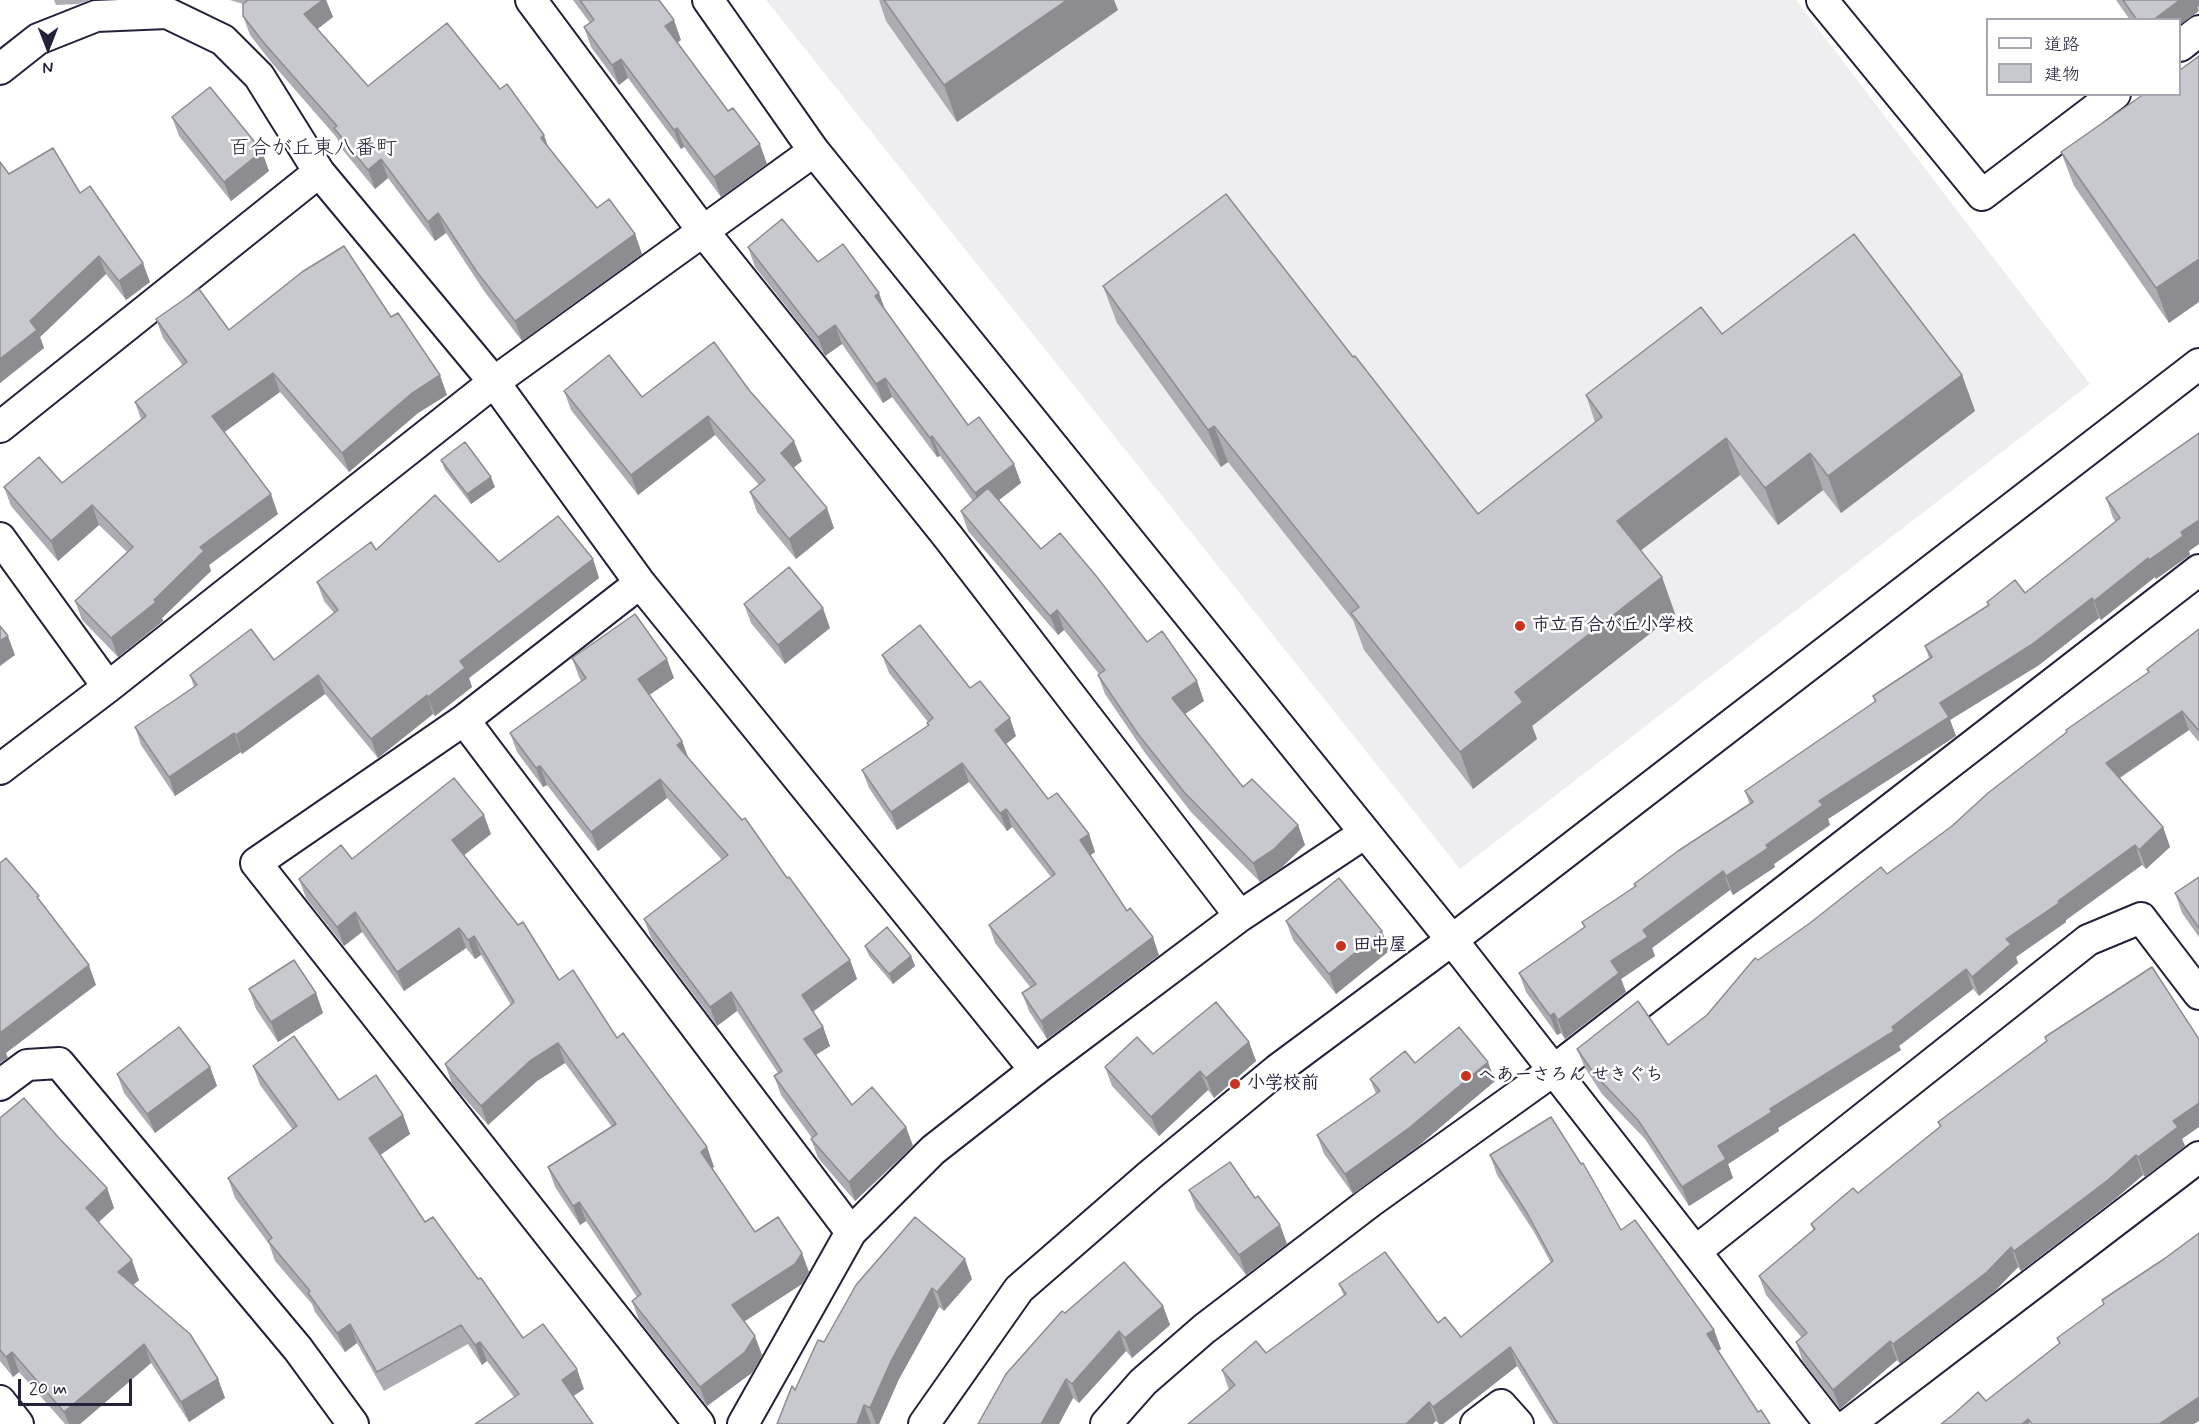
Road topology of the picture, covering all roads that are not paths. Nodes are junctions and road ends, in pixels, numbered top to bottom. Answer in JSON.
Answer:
{"nodes":[{"id":1,"x":531,"y":0,"type":"edge"},
{"id":2,"x":708,"y":0,"type":"edge"},
{"id":3,"x":1830,"y":3,"type":"edge"},
{"id":4,"x":2199,"y":31,"type":"edge"},
{"id":5,"x":2181,"y":45,"type":"edge"},
{"id":6,"x":0,"y":69,"type":"edge"},
{"id":7,"x":2112,"y":96,"type":"edge"},
{"id":8,"x":814,"y":151,"type":"junction"},
{"id":9,"x":319,"y":172,"type":"junction"},
{"id":10,"x":703,"y":231,"type":"junction"},
{"id":11,"x":2199,"y":364,"type":"edge"},
{"id":12,"x":494,"y":382,"type":"junction"},
{"id":13,"x":0,"y":427,"type":"edge"},
{"id":14,"x":0,"y":538,"type":"edge"},
{"id":15,"x":2199,"y":570,"type":"edge"},
{"id":16,"x":640,"y":583,"type":"junction"},
{"id":17,"x":108,"y":687,"type":"junction"},
{"id":18,"x":464,"y":720,"type":"junction"},
{"id":19,"x":0,"y":769,"type":"edge"},
{"id":20,"x":1365,"y":834,"type":"junction"},
{"id":21,"x":1240,"y":916,"type":"junction"},
{"id":22,"x":1452,"y":940,"type":"junction"},
{"id":23,"x":2199,"y":994,"type":"edge"},
{"id":24,"x":1035,"y":1070,"type":"junction"},
{"id":25,"x":1554,"y":1070,"type":"junction"},
{"id":26,"x":0,"y":1085,"type":"edge"},
{"id":27,"x":2199,"y":1157,"type":"edge"},
{"id":28,"x":851,"y":1232,"type":"junction"},
{"id":29,"x":1696,"y":1251,"type":"junction"},
{"id":30,"x":0,"y":1401,"type":"edge"},
{"id":31,"x":18,"y":1424,"type":"edge"},
{"id":32,"x":353,"y":1424,"type":"edge"},
{"id":33,"x":699,"y":1424,"type":"edge"},
{"id":34,"x":743,"y":1424,"type":"edge"},
{"id":35,"x":924,"y":1424,"type":"edge"},
{"id":36,"x":1106,"y":1424,"type":"edge"},
{"id":37,"x":1476,"y":1424,"type":"edge"},
{"id":38,"x":1518,"y":1424,"type":"edge"},
{"id":39,"x":1830,"y":1424,"type":"edge"},
{"id":40,"x":1849,"y":1424,"type":"edge"}],
"edges":[{"from":1,"to":10,"type":"street"},
{"from":2,"to":8,"type":"street"},
{"from":3,"to":7,"type":"street"},
{"from":4,"to":5,"type":"street"},
{"from":6,"to":9,"type":"street"},
{"from":8,"to":10,"type":"street"},
{"from":8,"to":20,"type":"street"},
{"from":9,"to":12,"type":"street"},
{"from":9,"to":13,"type":"street"},
{"from":10,"to":12,"type":"street"},
{"from":10,"to":21,"type":"street"},
{"from":11,"to":22,"type":"street"},
{"from":12,"to":16,"type":"street"},
{"from":12,"to":17,"type":"street"},
{"from":14,"to":17,"type":"street"},
{"from":15,"to":25,"type":"street"},
{"from":16,"to":18,"type":"street"},
{"from":16,"to":24,"type":"street"},
{"from":17,"to":19,"type":"street"},
{"from":18,"to":28,"type":"street"},
{"from":18,"to":33,"type":"street"},
{"from":20,"to":21,"type":"street"},
{"from":20,"to":22,"type":"street"},
{"from":21,"to":24,"type":"street"},
{"from":22,"to":25,"type":"street"},
{"from":22,"to":35,"type":"street"},
{"from":23,"to":29,"type":"street"},
{"from":24,"to":28,"type":"street"},
{"from":25,"to":29,"type":"street"},
{"from":25,"to":36,"type":"street"},
{"from":26,"to":32,"type":"street"},
{"from":27,"to":40,"type":"street"},
{"from":28,"to":34,"type":"street"},
{"from":29,"to":39,"type":"street"},
{"from":30,"to":31,"type":"street"},
{"from":37,"to":38,"type":"street"}]}
